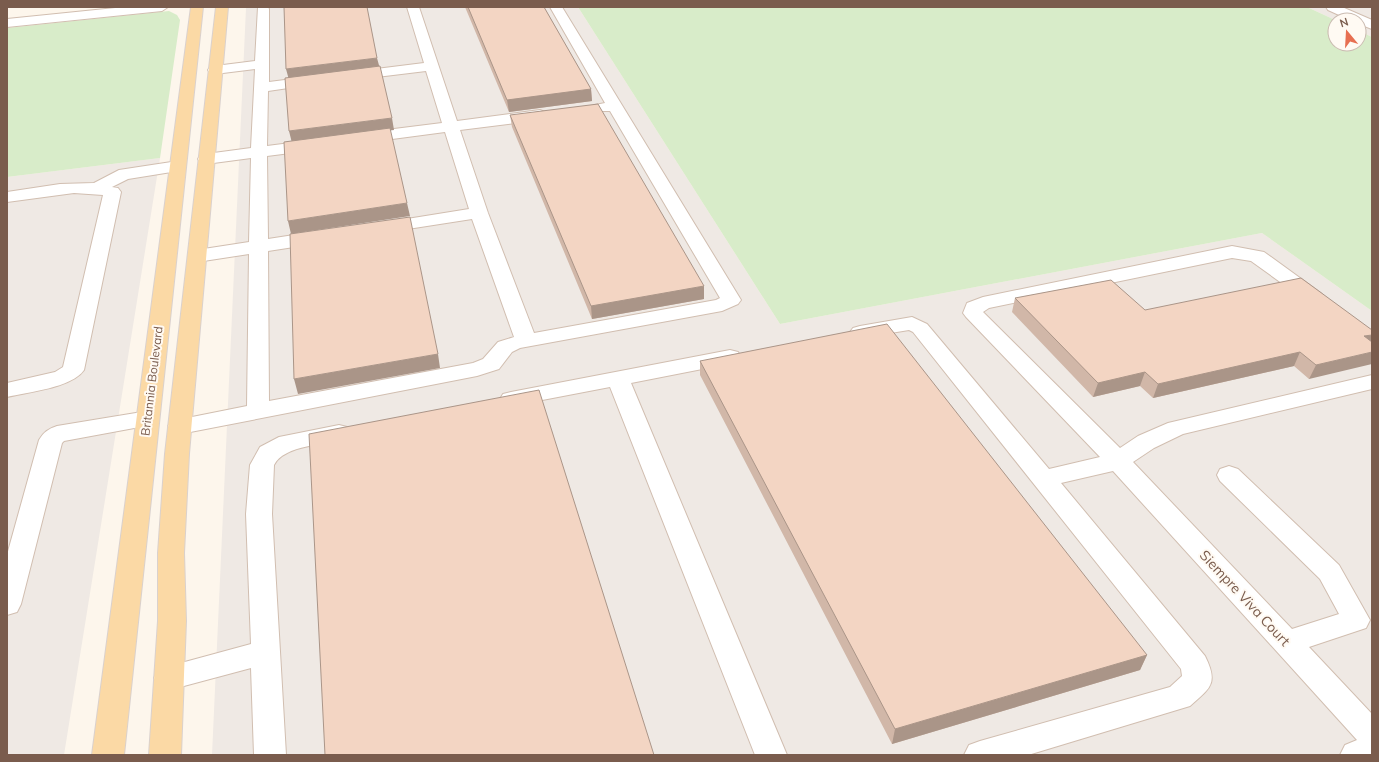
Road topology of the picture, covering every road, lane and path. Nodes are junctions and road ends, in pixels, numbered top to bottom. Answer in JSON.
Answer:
{"nodes":[{"id":1,"x":162,"y":7,"type":"edge"},
{"id":2,"x":197,"y":7,"type":"edge"},
{"id":3,"x":222,"y":7,"type":"edge"},
{"id":4,"x":413,"y":7,"type":"edge"},
{"id":5,"x":556,"y":7,"type":"edge"},
{"id":6,"x":1332,"y":7,"type":"edge"},
{"id":7,"x":263,"y":9,"type":"dead end"},
{"id":8,"x":7,"y":23,"type":"edge"},
{"id":9,"x":1372,"y":25,"type":"edge"},
{"id":10,"x":262,"y":64,"type":"junction"},
{"id":11,"x":433,"y":66,"type":"junction"},
{"id":12,"x":215,"y":70,"type":"junction"},
{"id":13,"x":262,"y":87,"type":"junction"},
{"id":14,"x":614,"y":106,"type":"junction"},
{"id":15,"x":583,"y":110,"type":"edge"},
{"id":16,"x":552,"y":114,"type":"edge"},
{"id":17,"x":452,"y":127,"type":"junction"},
{"id":18,"x":344,"y":141,"type":"edge"},
{"id":19,"x":329,"y":143,"type":"edge"},
{"id":20,"x":259,"y":152,"type":"junction"},
{"id":21,"x":206,"y":159,"type":"junction"},
{"id":22,"x":178,"y":166,"type":"junction"},
{"id":23,"x":100,"y":187,"type":"junction"},
{"id":24,"x":7,"y":197,"type":"edge"},
{"id":25,"x":479,"y":213,"type":"junction"},
{"id":26,"x":369,"y":230,"type":"edge"},
{"id":27,"x":338,"y":234,"type":"edge"},
{"id":28,"x":260,"y":246,"type":"junction"},
{"id":29,"x":197,"y":256,"type":"junction"},
{"id":30,"x":1327,"y":307,"type":"edge"},
{"id":31,"x":841,"y":335,"type":"edge"},
{"id":32,"x":526,"y":341,"type":"junction"},
{"id":33,"x":749,"y":353,"type":"edge"},
{"id":34,"x":618,"y":379,"type":"junction"},
{"id":35,"x":1372,"y":382,"type":"edge"},
{"id":36,"x":7,"y":390,"type":"edge"},
{"id":37,"x":487,"y":404,"type":"edge"},
{"id":38,"x":258,"y":412,"type":"junction"},
{"id":39,"x":148,"y":418,"type":"junction"},
{"id":40,"x":180,"y":426,"type":"junction"},
{"id":41,"x":364,"y":428,"type":"edge"},
{"id":42,"x":1118,"y":461,"type":"junction"},
{"id":43,"x":1229,"y":475,"type":"dead end"},
{"id":44,"x":1043,"y":479,"type":"junction"},
{"id":45,"x":7,"y":604,"type":"edge"},
{"id":46,"x":1364,"y":621,"type":"edge"},
{"id":47,"x":1286,"y":643,"type":"junction"},
{"id":48,"x":266,"y":652,"type":"junction"},
{"id":49,"x":169,"y":678,"type":"junction"},
{"id":50,"x":1372,"y":735,"type":"edge"},
{"id":51,"x":1372,"y":750,"type":"edge"},
{"id":52,"x":108,"y":755,"type":"edge"},
{"id":53,"x":165,"y":755,"type":"edge"},
{"id":54,"x":270,"y":755,"type":"edge"},
{"id":55,"x":771,"y":755,"type":"edge"},
{"id":56,"x":980,"y":755,"type":"edge"},
{"id":57,"x":1356,"y":755,"type":"edge"}],
"edges":[{"from":1,"to":8,"type":"street"},
{"from":2,"to":22,"type":"main road","name":"Britannia Boulevard"},
{"from":3,"to":12,"type":"main road"},
{"from":4,"to":11,"type":"street"},
{"from":5,"to":14,"type":"street"},
{"from":6,"to":9,"type":"street"},
{"from":7,"to":10,"type":"street"},
{"from":10,"to":12,"type":"street"},
{"from":10,"to":13,"type":"street"},
{"from":11,"to":13,"type":"street"},
{"from":11,"to":17,"type":"street"},
{"from":12,"to":21,"type":"main road"},
{"from":13,"to":20,"type":"street"},
{"from":14,"to":15,"type":"street"},
{"from":14,"to":32,"type":"street"},
{"from":16,"to":17,"type":"street"},
{"from":17,"to":18,"type":"street"},
{"from":17,"to":25,"type":"street"},
{"from":19,"to":20,"type":"street"},
{"from":20,"to":21,"type":"street"},
{"from":20,"to":28,"type":"street"},
{"from":21,"to":29,"type":"main road"},
{"from":22,"to":23,"type":"street"},
{"from":22,"to":39,"type":"main road","name":"Britannia Boulevard"},
{"from":23,"to":24,"type":"street"},
{"from":23,"to":36,"type":"street"},
{"from":25,"to":26,"type":"street"},
{"from":25,"to":32,"type":"street"},
{"from":27,"to":28,"type":"street"},
{"from":28,"to":29,"type":"street"},
{"from":28,"to":38,"type":"street"},
{"from":29,"to":40,"type":"main road"},
{"from":30,"to":42,"type":"street","name":"Siempre Viva Court"},
{"from":31,"to":44,"type":"street"},
{"from":32,"to":38,"type":"street"},
{"from":33,"to":34,"type":"street"},
{"from":34,"to":37,"type":"street"},
{"from":34,"to":55,"type":"street"},
{"from":35,"to":42,"type":"street"},
{"from":38,"to":40,"type":"street"},
{"from":39,"to":45,"type":"street"},
{"from":39,"to":52,"type":"main road","name":"Britannia Boulevard"},
{"from":40,"to":49,"type":"main road"},
{"from":41,"to":48,"type":"street"},
{"from":42,"to":44,"type":"street"},
{"from":42,"to":47,"type":"street","name":"Siempre Viva Court"},
{"from":43,"to":46,"type":"street"},
{"from":44,"to":56,"type":"street"},
{"from":46,"to":47,"type":"street"},
{"from":47,"to":50,"type":"street","name":"Siempre Viva Court"},
{"from":48,"to":49,"type":"street"},
{"from":48,"to":54,"type":"street"},
{"from":49,"to":53,"type":"main road"},
{"from":51,"to":57,"type":"street"}]}
